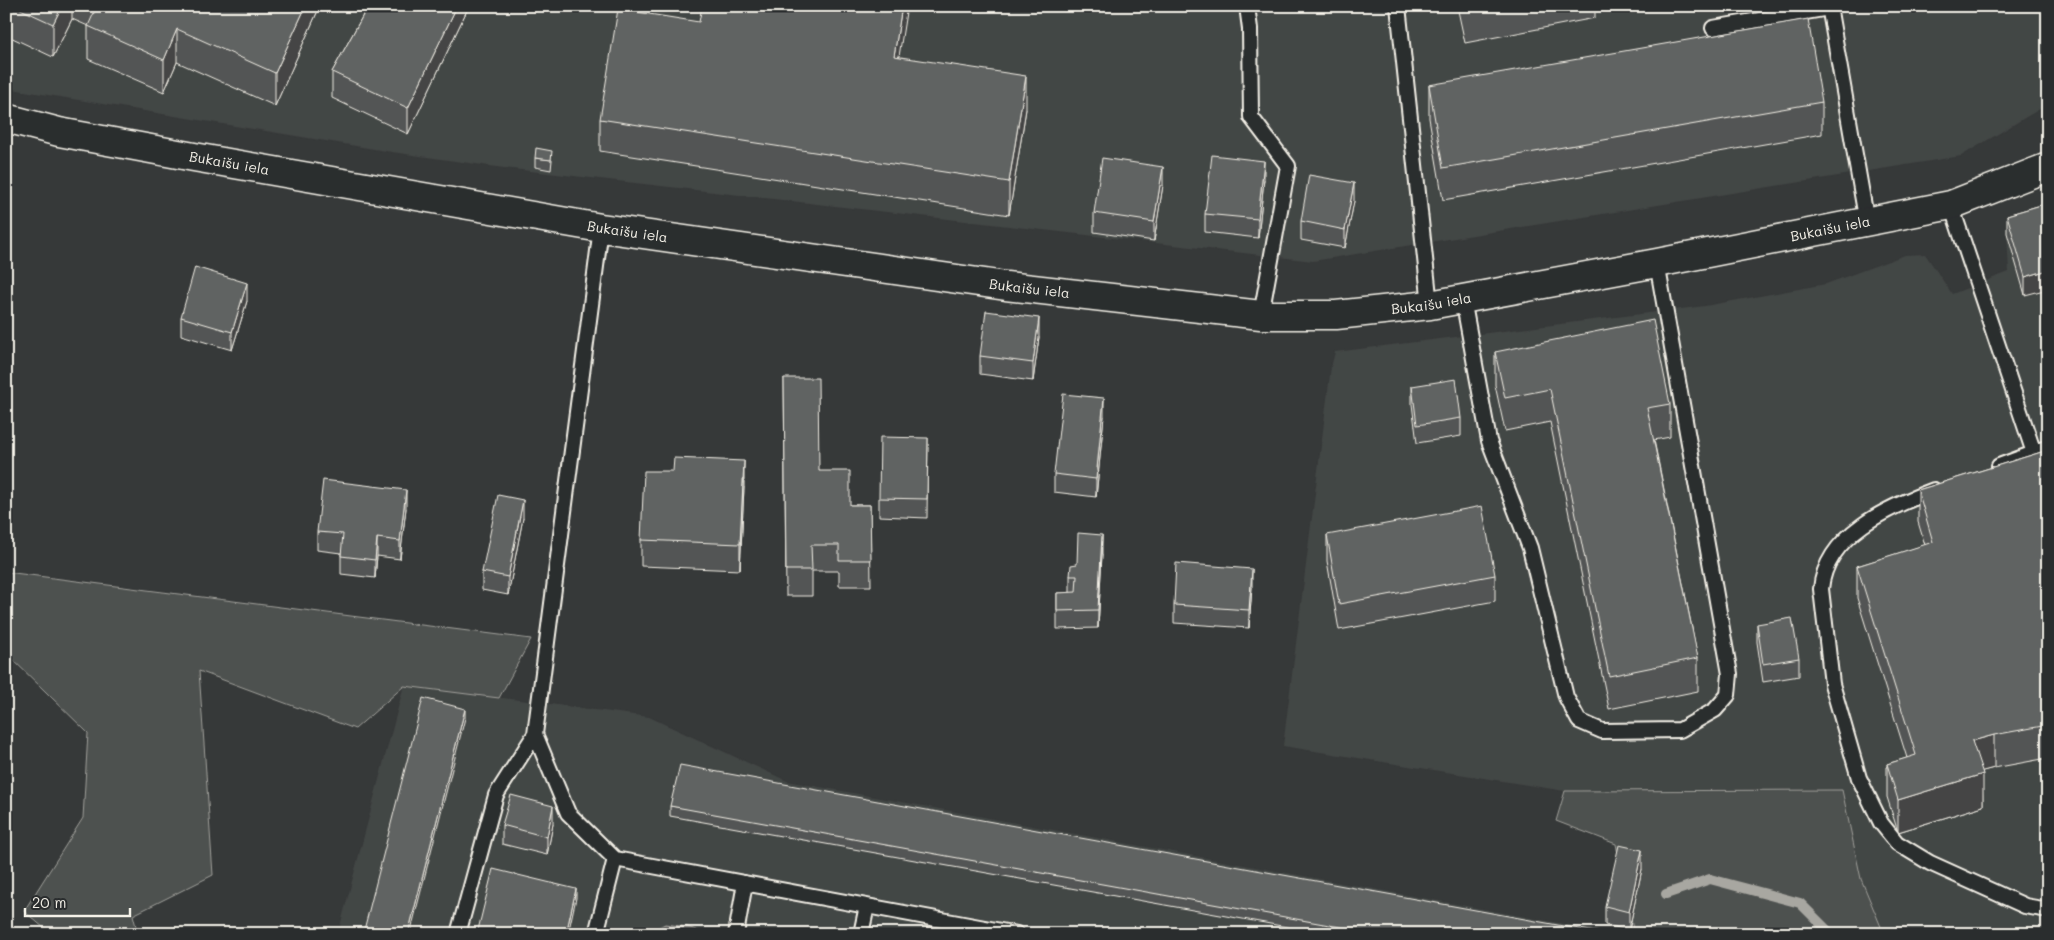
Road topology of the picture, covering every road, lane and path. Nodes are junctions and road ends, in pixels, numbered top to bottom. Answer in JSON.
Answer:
{"nodes":[{"id":1,"x":1247,"y":6,"type":"edge"},
{"id":2,"x":1398,"y":6,"type":"edge"},
{"id":3,"x":1829,"y":7,"type":"edge"},
{"id":4,"x":1713,"y":28,"type":"dead end"},
{"id":5,"x":6,"y":118,"type":"edge"},
{"id":6,"x":2048,"y":167,"type":"edge"},
{"id":7,"x":1952,"y":205,"type":"junction"},
{"id":8,"x":1867,"y":223,"type":"junction"},
{"id":9,"x":601,"y":228,"type":"junction"},
{"id":10,"x":1657,"y":263,"type":"junction"},
{"id":11,"x":1463,"y":299,"type":"junction"},
{"id":12,"x":1430,"y":305,"type":"junction"},
{"id":13,"x":1261,"y":315,"type":"junction"},
{"id":14,"x":2048,"y":447,"type":"edge"},
{"id":15,"x":2034,"y":453,"type":"junction"},
{"id":16,"x":1988,"y":470,"type":"edge"},
{"id":17,"x":1950,"y":484,"type":"edge"},
{"id":18,"x":535,"y":734,"type":"junction"},
{"id":19,"x":614,"y":859,"type":"junction"},
{"id":20,"x":745,"y":883,"type":"junction"},
{"id":21,"x":867,"y":906,"type":"junction"},
{"id":22,"x":2048,"y":910,"type":"edge"},
{"id":23,"x":1002,"y":932,"type":"edge"},
{"id":24,"x":458,"y":934,"type":"edge"},
{"id":25,"x":596,"y":934,"type":"edge"},
{"id":26,"x":736,"y":934,"type":"edge"},
{"id":27,"x":861,"y":934,"type":"edge"},
{"id":28,"x":1017,"y":934,"type":"edge"}],
"edges":[{"from":1,"to":13,"type":"lane"},
{"from":2,"to":12,"type":"lane"},
{"from":3,"to":4,"type":"lane"},
{"from":3,"to":8,"type":"lane"},
{"from":5,"to":9,"type":"street","name":"Bukaišu iela"},
{"from":6,"to":7,"type":"street","name":"Bukaišu iela"},
{"from":7,"to":8,"type":"street","name":"Bukaišu iela"},
{"from":7,"to":15,"type":"lane"},
{"from":8,"to":10,"type":"street","name":"Bukaišu iela"},
{"from":9,"to":13,"type":"street","name":"Bukaišu iela"},
{"from":9,"to":18,"type":"lane"},
{"from":10,"to":11,"type":"street","name":"Bukaišu iela"},
{"from":10,"to":11,"type":"lane"},
{"from":11,"to":12,"type":"street","name":"Bukaišu iela"},
{"from":12,"to":13,"type":"street","name":"Bukaišu iela"},
{"from":14,"to":15,"type":"lane"},
{"from":15,"to":16,"type":"lane"},
{"from":17,"to":22,"type":"lane"},
{"from":18,"to":19,"type":"lane"},
{"from":18,"to":24,"type":"lane"},
{"from":19,"to":20,"type":"lane"},
{"from":19,"to":25,"type":"lane"},
{"from":20,"to":21,"type":"lane"},
{"from":20,"to":26,"type":"lane"},
{"from":21,"to":23,"type":"lane"},
{"from":21,"to":27,"type":"lane"},
{"from":23,"to":28,"type":"lane"}]}
